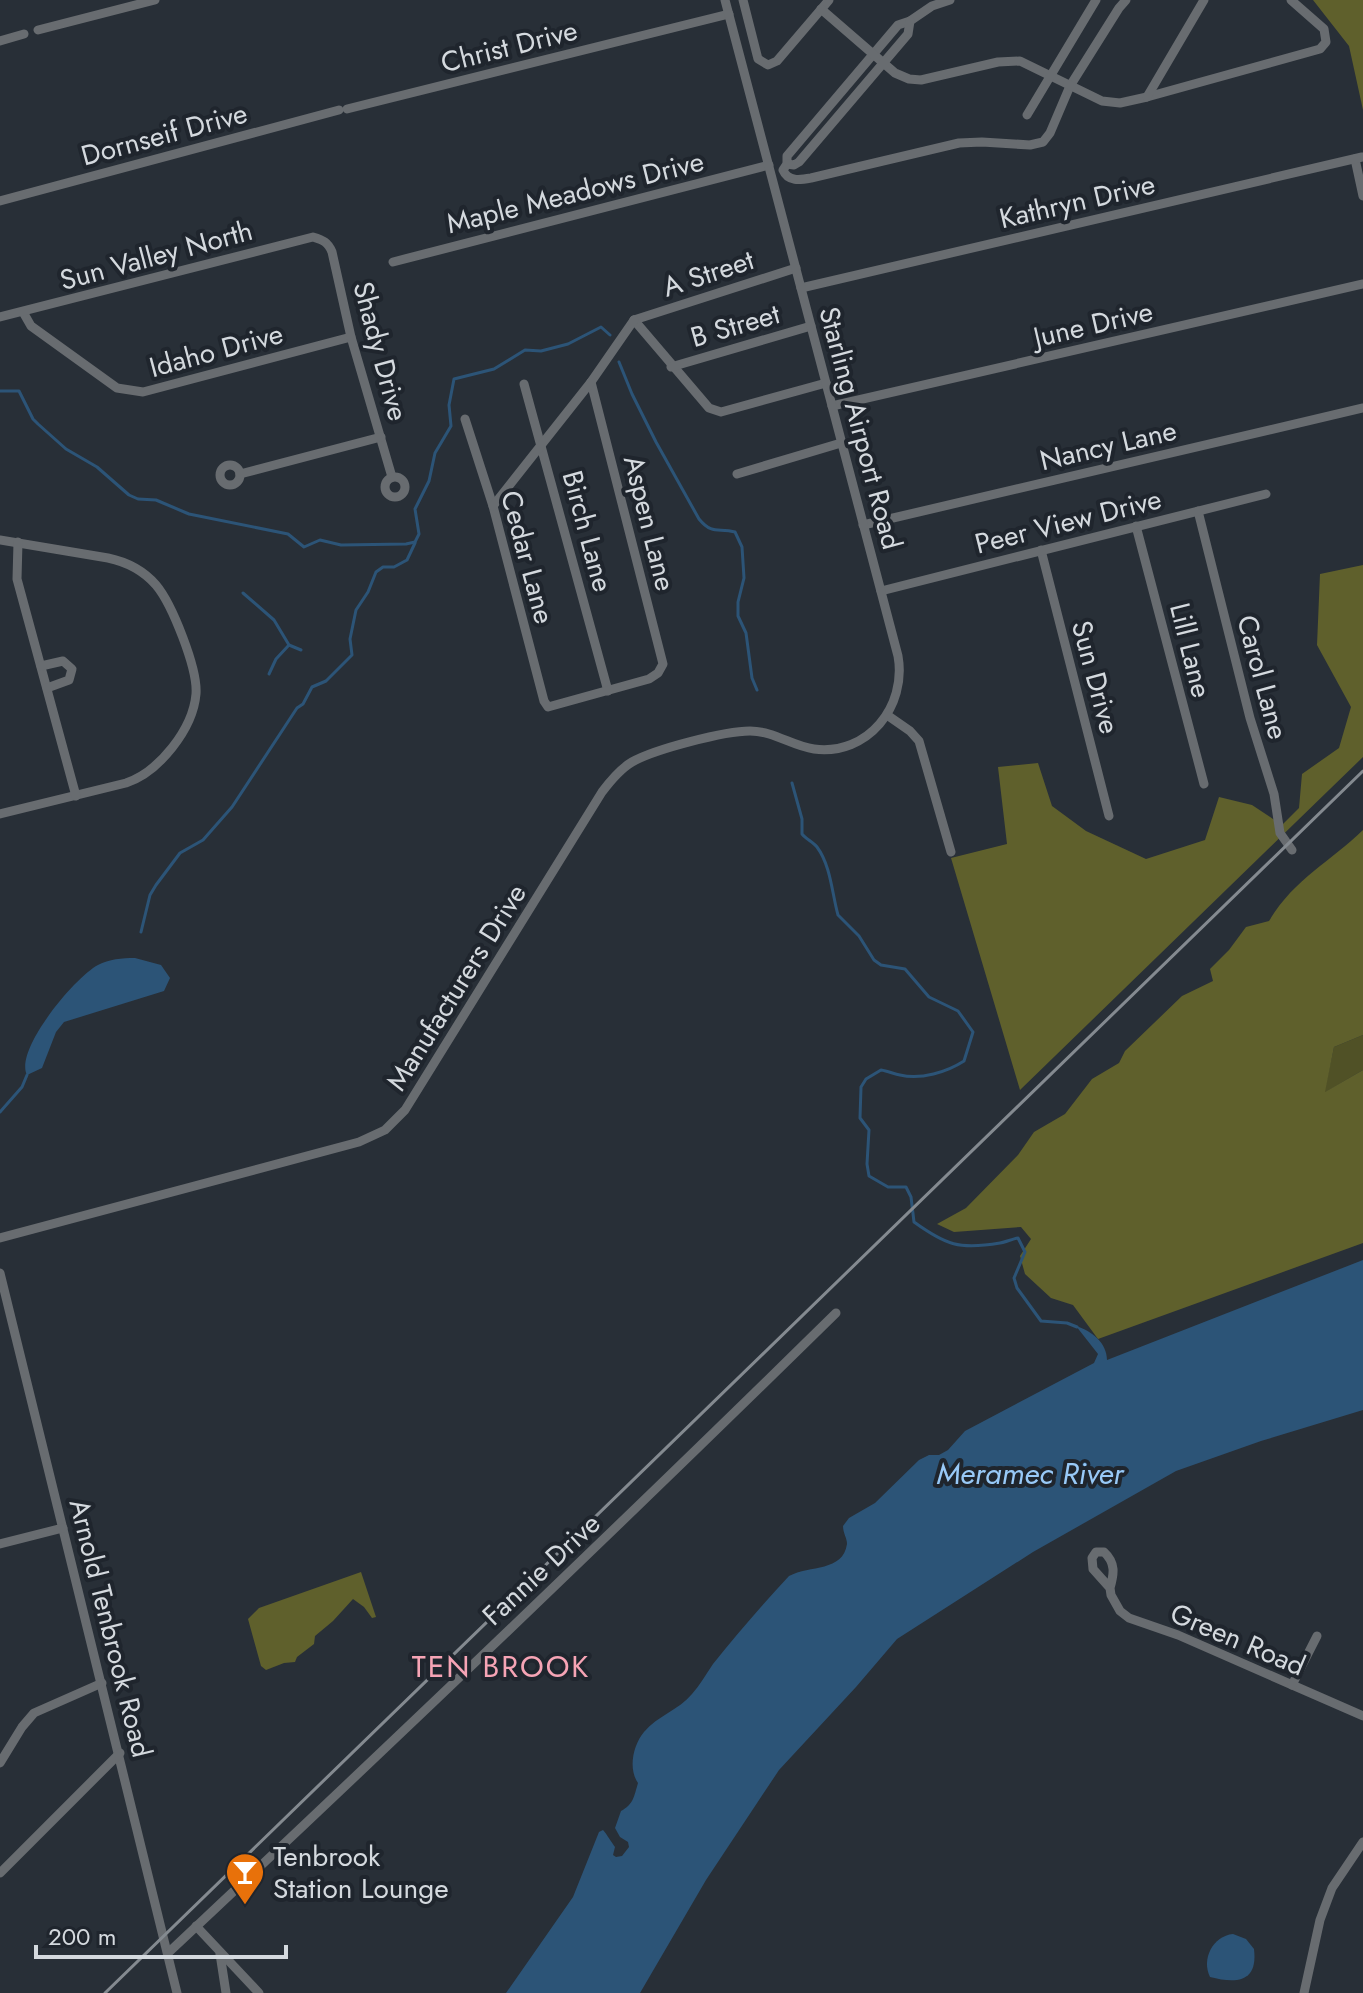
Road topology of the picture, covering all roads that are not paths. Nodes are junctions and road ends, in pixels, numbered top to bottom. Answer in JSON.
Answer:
{"nodes":[{"id":1,"x":155,"y":0,"type":"edge"},
{"id":2,"x":725,"y":0,"type":"edge"},
{"id":3,"x":743,"y":0,"type":"edge"},
{"id":4,"x":829,"y":0,"type":"edge"},
{"id":5,"x":950,"y":0,"type":"edge"},
{"id":6,"x":1096,"y":0,"type":"edge"},
{"id":7,"x":1107,"y":0,"type":"edge"},
{"id":8,"x":1204,"y":0,"type":"edge"},
{"id":9,"x":1291,"y":0,"type":"edge"},
{"id":10,"x":1122,"y":4,"type":"edge"},
{"id":11,"x":821,"y":9,"type":"junction"},
{"id":12,"x":729,"y":14,"type":"junction"},
{"id":13,"x":910,"y":21,"type":"junction"},
{"id":14,"x":38,"y":30,"type":"dead end"},
{"id":15,"x":24,"y":34,"type":"dead end"},
{"id":16,"x":0,"y":41,"type":"edge"},
{"id":17,"x":873,"y":54,"type":"junction"},
{"id":18,"x":883,"y":63,"type":"junction"},
{"id":19,"x":1052,"y":76,"type":"junction"},
{"id":20,"x":1070,"y":86,"type":"junction"},
{"id":21,"x":1147,"y":97,"type":"junction"},
{"id":22,"x":343,"y":110,"type":"joint"},
{"id":23,"x":1027,"y":115,"type":"dead end"},
{"id":24,"x":1358,"y":158,"type":"edge"},
{"id":25,"x":785,"y":168,"type":"junction"},
{"id":26,"x":770,"y":170,"type":"junction"},
{"id":27,"x":1363,"y":196,"type":"edge"},
{"id":28,"x":0,"y":201,"type":"edge"},
{"id":29,"x":322,"y":239,"type":"joint"},
{"id":30,"x":393,"y":262,"type":"dead end"},
{"id":31,"x":796,"y":268,"type":"junction"},
{"id":32,"x":1363,"y":284,"type":"edge"},
{"id":33,"x":801,"y":288,"type":"junction"},
{"id":34,"x":23,"y":312,"type":"junction"},
{"id":35,"x":0,"y":317,"type":"edge"},
{"id":36,"x":634,"y":320,"type":"junction"},
{"id":37,"x":811,"y":326,"type":"junction"},
{"id":38,"x":351,"y":337,"type":"junction"},
{"id":39,"x":671,"y":367,"type":"junction"},
{"id":40,"x":591,"y":382,"type":"junction"},
{"id":41,"x":826,"y":383,"type":"junction"},
{"id":42,"x":524,"y":384,"type":"dead end"},
{"id":43,"x":832,"y":406,"type":"junction"},
{"id":44,"x":1363,"y":408,"type":"edge"},
{"id":45,"x":465,"y":419,"type":"dead end"},
{"id":46,"x":381,"y":437,"type":"junction"},
{"id":47,"x":841,"y":443,"type":"junction"},
{"id":48,"x":541,"y":444,"type":"junction"},
{"id":49,"x":240,"y":474,"type":"dead end"},
{"id":50,"x":737,"y":474,"type":"dead end"},
{"id":51,"x":392,"y":477,"type":"dead end"},
{"id":52,"x":1266,"y":494,"type":"dead end"},
{"id":53,"x":493,"y":506,"type":"junction"},
{"id":54,"x":1198,"y":511,"type":"junction"},
{"id":55,"x":863,"y":525,"type":"junction"},
{"id":56,"x":1136,"y":526,"type":"junction"},
{"id":57,"x":0,"y":540,"type":"edge"},
{"id":58,"x":18,"y":542,"type":"junction"},
{"id":59,"x":1041,"y":550,"type":"junction"},
{"id":60,"x":881,"y":591,"type":"junction"},
{"id":61,"x":41,"y":666,"type":"junction"},
{"id":62,"x":47,"y":688,"type":"junction"},
{"id":63,"x":608,"y":691,"type":"junction"},
{"id":64,"x":887,"y":715,"type":"junction"},
{"id":65,"x":1204,"y":784,"type":"dead end"},
{"id":66,"x":76,"y":796,"type":"junction"},
{"id":67,"x":0,"y":814,"type":"edge"},
{"id":68,"x":1109,"y":816,"type":"dead end"},
{"id":69,"x":1292,"y":850,"type":"dead end"},
{"id":70,"x":951,"y":852,"type":"dead end"},
{"id":71,"x":0,"y":1238,"type":"edge"},
{"id":72,"x":0,"y":1273,"type":"edge"},
{"id":73,"x":836,"y":1313,"type":"dead end"},
{"id":74,"x":63,"y":1528,"type":"junction"},
{"id":75,"x":0,"y":1544,"type":"edge"},
{"id":76,"x":1110,"y":1588,"type":"dead end"},
{"id":77,"x":1317,"y":1636,"type":"dead end"},
{"id":78,"x":102,"y":1683,"type":"junction"},
{"id":79,"x":1292,"y":1685,"type":"junction"},
{"id":80,"x":1363,"y":1716,"type":"edge"},
{"id":81,"x":120,"y":1753,"type":"junction"},
{"id":82,"x":0,"y":1763,"type":"edge"},
{"id":83,"x":1363,"y":1842,"type":"edge"},
{"id":84,"x":0,"y":1873,"type":"edge"},
{"id":85,"x":196,"y":1926,"type":"junction"},
{"id":86,"x":168,"y":1953,"type":"junction"},
{"id":87,"x":220,"y":1954,"type":"junction"},
{"id":88,"x":177,"y":1993,"type":"edge"},
{"id":89,"x":226,"y":1993,"type":"edge"},
{"id":90,"x":259,"y":1993,"type":"edge"},
{"id":91,"x":1304,"y":1993,"type":"edge"}],
"edges":[{"from":1,"to":14,"type":"street"},
{"from":2,"to":12,"type":"street","name":"Starling Airport Road"},
{"from":3,"to":11,"type":"street"},
{"from":4,"to":11,"type":"street"},
{"from":5,"to":13,"type":"street"},
{"from":6,"to":19,"type":"street"},
{"from":7,"to":10,"type":"street"},
{"from":8,"to":21,"type":"street"},
{"from":9,"to":21,"type":"street"},
{"from":10,"to":20,"type":"street"},
{"from":11,"to":17,"type":"street"},
{"from":12,"to":22,"type":"street","name":"Christ Drive"},
{"from":12,"to":26,"type":"street","name":"Starling Airport Road"},
{"from":13,"to":17,"type":"street"},
{"from":13,"to":18,"type":"street"},
{"from":15,"to":16,"type":"street"},
{"from":17,"to":18,"type":"street"},
{"from":17,"to":25,"type":"street"},
{"from":18,"to":19,"type":"street"},
{"from":18,"to":25,"type":"street"},
{"from":19,"to":20,"type":"street"},
{"from":19,"to":23,"type":"street"},
{"from":20,"to":21,"type":"street"},
{"from":20,"to":25,"type":"street"},
{"from":22,"to":28,"type":"street","name":"Dornseif Drive"},
{"from":24,"to":27,"type":"street"},
{"from":24,"to":33,"type":"street","name":"Kathryn Drive"},
{"from":25,"to":26,"type":"street","name":"Maple Meadows Drive"},
{"from":26,"to":30,"type":"street","name":"Maple Meadows Drive"},
{"from":26,"to":31,"type":"street","name":"Starling Airport Road"},
{"from":29,"to":34,"type":"street","name":"Sun Valley North"},
{"from":29,"to":38,"type":"street","name":"Shady Drive"},
{"from":31,"to":33,"type":"street","name":"Starling Airport Road"},
{"from":31,"to":36,"type":"street","name":"A Street"},
{"from":32,"to":43,"type":"street","name":"June Drive"},
{"from":33,"to":37,"type":"street","name":"Starling Airport Road"},
{"from":34,"to":35,"type":"street","name":"Sun Valley North"},
{"from":34,"to":38,"type":"street","name":"Idaho Drive"},
{"from":36,"to":39,"type":"street"},
{"from":36,"to":40,"type":"street"},
{"from":37,"to":39,"type":"street","name":"B Street"},
{"from":37,"to":41,"type":"street","name":"Starling Airport Road"},
{"from":38,"to":46,"type":"street","name":"Shady Drive"},
{"from":39,"to":41,"type":"street"},
{"from":40,"to":48,"type":"street"},
{"from":40,"to":63,"type":"street","name":"Aspen Lane"},
{"from":41,"to":43,"type":"street","name":"Starling Airport Road"},
{"from":42,"to":48,"type":"street","name":"Birch Lane"},
{"from":43,"to":47,"type":"street","name":"Starling Airport Road"},
{"from":44,"to":55,"type":"street","name":"Nancy Lane"},
{"from":45,"to":53,"type":"street","name":"Cedar Lane"},
{"from":46,"to":49,"type":"street"},
{"from":46,"to":51,"type":"street","name":"Shady Drive"},
{"from":47,"to":50,"type":"street"},
{"from":47,"to":55,"type":"street","name":"Starling Airport Road"},
{"from":48,"to":53,"type":"street"},
{"from":48,"to":63,"type":"street","name":"Birch Lane"},
{"from":52,"to":54,"type":"street","name":"Peer View Drive"},
{"from":53,"to":63,"type":"street","name":"Cedar Lane"},
{"from":54,"to":56,"type":"street","name":"Peer View Drive"},
{"from":54,"to":69,"type":"street","name":"Carol Lane"},
{"from":55,"to":60,"type":"street","name":"Starling Airport Road"},
{"from":56,"to":59,"type":"street","name":"Peer View Drive"},
{"from":56,"to":65,"type":"street","name":"Lill Lane"},
{"from":57,"to":58,"type":"street"},
{"from":58,"to":61,"type":"street"},
{"from":58,"to":66,"type":"street"},
{"from":59,"to":60,"type":"street","name":"Peer View Drive"},
{"from":59,"to":68,"type":"street","name":"Sun Drive"},
{"from":60,"to":64,"type":"street","name":"Starling Airport Road"},
{"from":61,"to":62,"type":"street"},
{"from":61,"to":62,"type":"street"},
{"from":62,"to":66,"type":"street"},
{"from":64,"to":70,"type":"street"},
{"from":64,"to":71,"type":"street","name":"Manufacturers Drive"},
{"from":66,"to":67,"type":"street"},
{"from":72,"to":74,"type":"street","name":"Arnold Tenbrook Road"},
{"from":73,"to":85,"type":"street","name":"Fannie Drive"},
{"from":74,"to":75,"type":"street"},
{"from":74,"to":78,"type":"street","name":"Arnold Tenbrook Road"},
{"from":76,"to":79,"type":"street","name":"Green Road"},
{"from":77,"to":79,"type":"street"},
{"from":78,"to":81,"type":"street","name":"Arnold Tenbrook Road"},
{"from":78,"to":82,"type":"street"},
{"from":79,"to":80,"type":"street","name":"Green Road"},
{"from":81,"to":84,"type":"street"},
{"from":81,"to":86,"type":"street","name":"Arnold Tenbrook Road"},
{"from":83,"to":91,"type":"street"},
{"from":85,"to":86,"type":"street","name":"Fannie Drive"},
{"from":85,"to":87,"type":"street"},
{"from":86,"to":88,"type":"street","name":"Arnold Tenbrook Road"},
{"from":87,"to":89,"type":"street"},
{"from":87,"to":90,"type":"street"}]}
